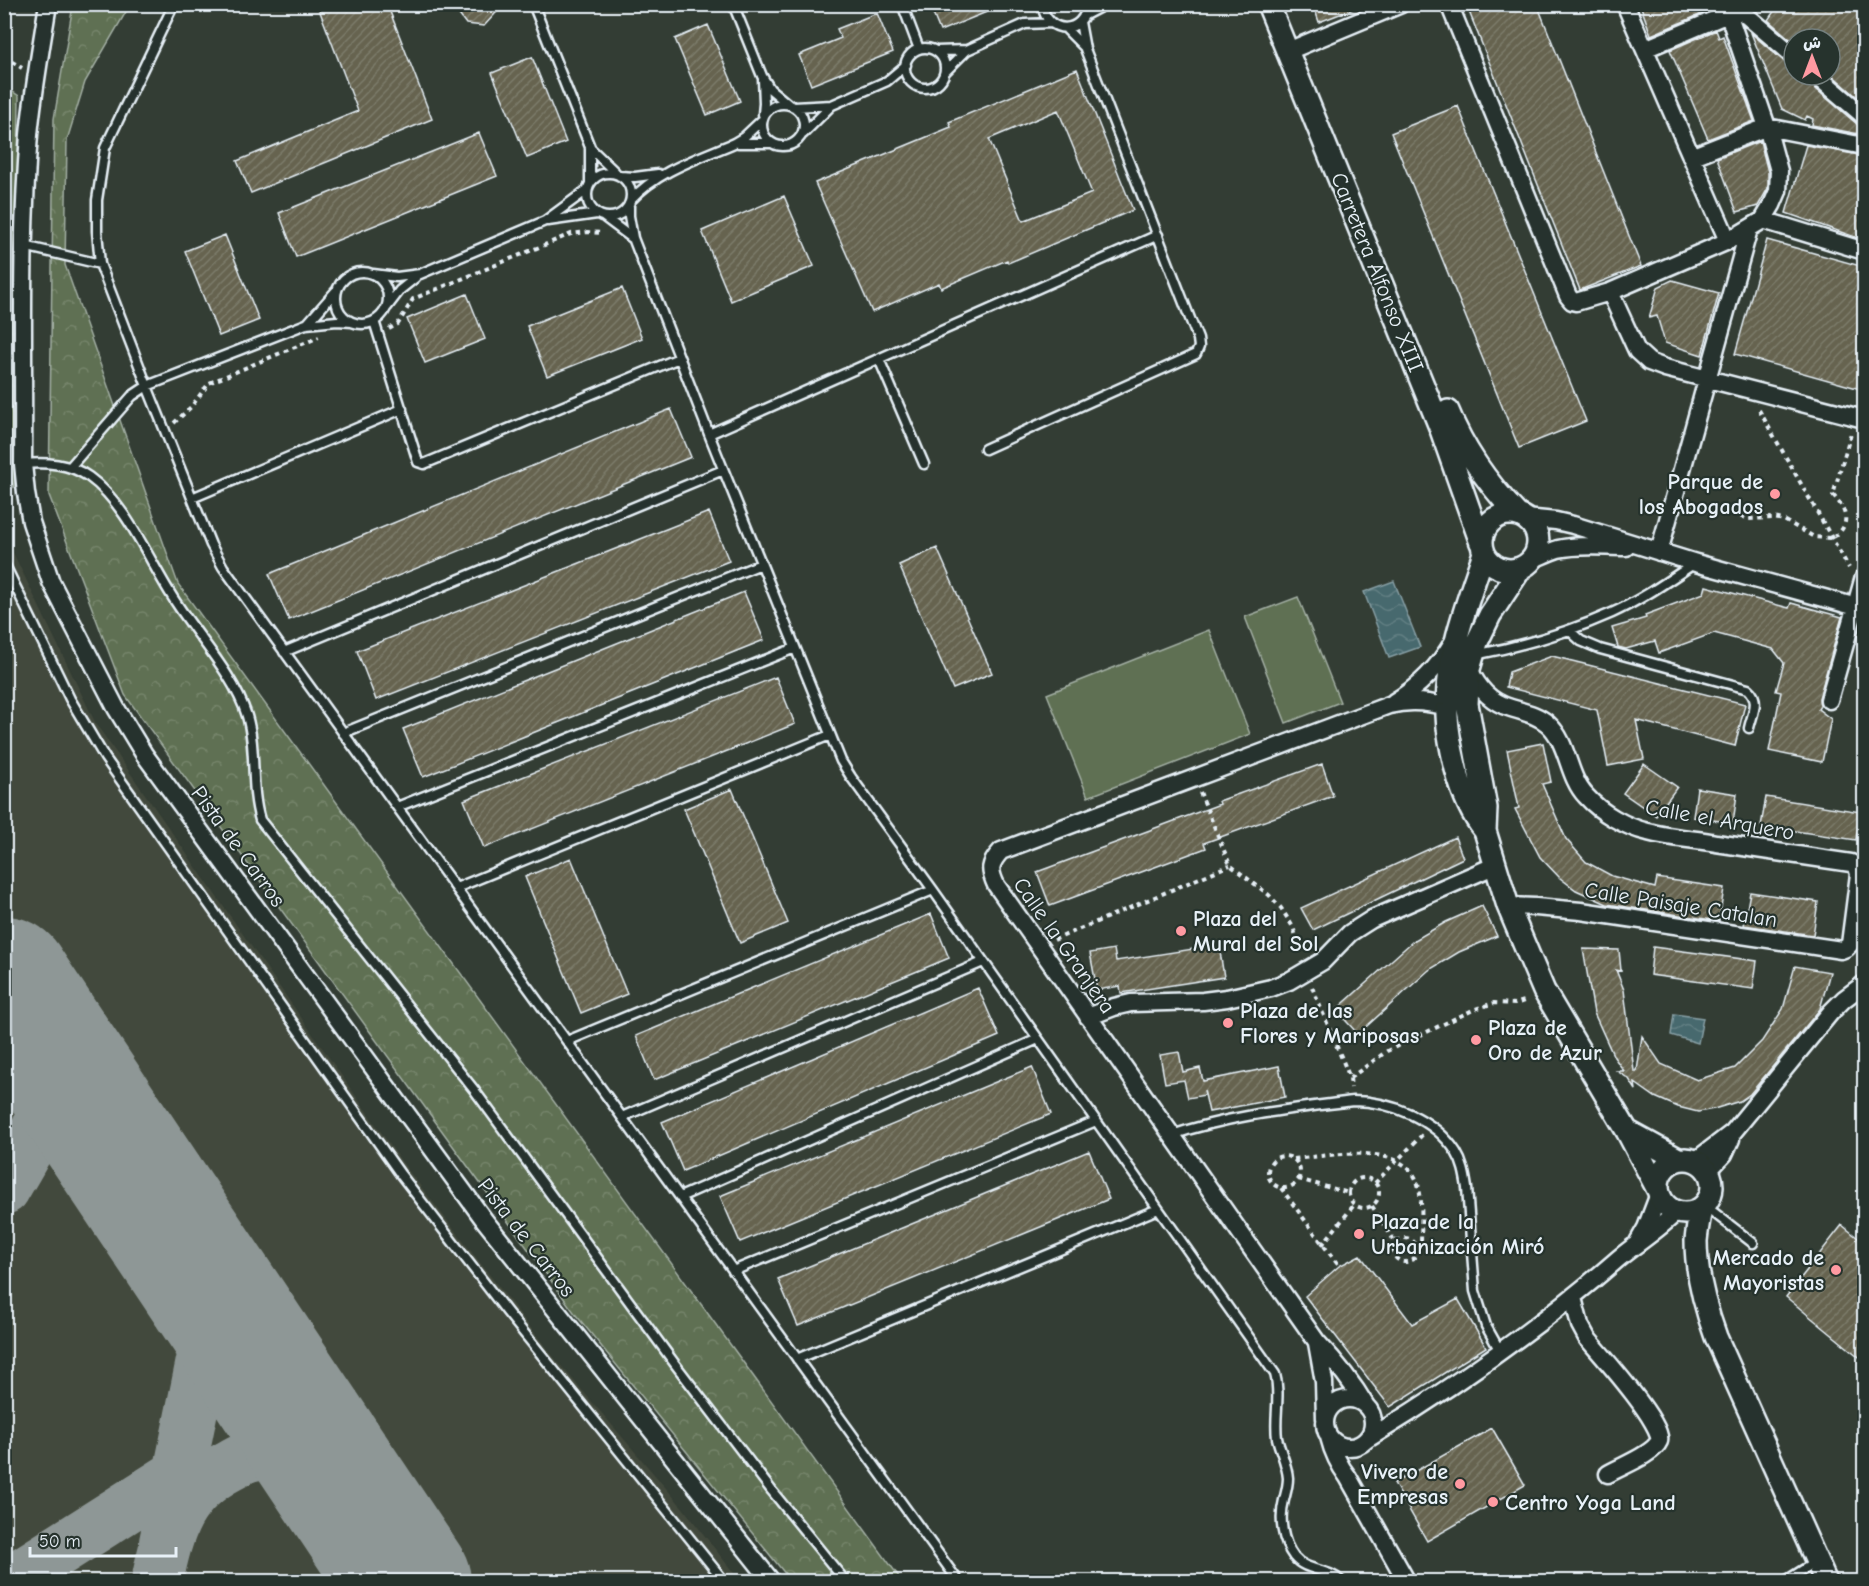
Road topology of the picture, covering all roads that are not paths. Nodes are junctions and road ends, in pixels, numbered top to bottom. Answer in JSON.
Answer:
{"nodes":[{"id":1,"x":48,"y":4,"type":"edge"},
{"id":2,"x":174,"y":4,"type":"edge"},
{"id":3,"x":533,"y":4,"type":"edge"},
{"id":4,"x":734,"y":4,"type":"edge"},
{"id":5,"x":902,"y":4,"type":"edge"},
{"id":6,"x":1087,"y":4,"type":"edge"},
{"id":7,"x":1106,"y":4,"type":"edge"},
{"id":8,"x":1268,"y":4,"type":"edge"},
{"id":9,"x":1282,"y":4,"type":"edge"},
{"id":10,"x":1401,"y":4,"type":"edge"},
{"id":11,"x":1449,"y":4,"type":"edge"},
{"id":12,"x":1625,"y":4,"type":"edge"},
{"id":13,"x":1042,"y":5,"type":"edge"},
{"id":14,"x":1728,"y":8,"type":"edge"},
{"id":15,"x":1083,"y":18,"type":"junction"},
{"id":16,"x":1051,"y":23,"type":"junction"},
{"id":17,"x":1025,"y":24,"type":"junction"},
{"id":18,"x":1065,"y":28,"type":"junction"},
{"id":19,"x":1782,"y":47,"type":"edge"},
{"id":20,"x":919,"y":49,"type":"junction"},
{"id":21,"x":1085,"y":49,"type":"junction"},
{"id":22,"x":1293,"y":49,"type":"junction"},
{"id":23,"x":1645,"y":49,"type":"junction"},
{"id":24,"x":967,"y":50,"type":"junction"},
{"id":25,"x":936,"y":51,"type":"junction"},
{"id":26,"x":906,"y":65,"type":"junction"},
{"id":27,"x":945,"y":72,"type":"junction"},
{"id":28,"x":762,"y":76,"type":"junction"},
{"id":29,"x":887,"y":81,"type":"junction"},
{"id":30,"x":911,"y":81,"type":"junction"},
{"id":31,"x":1830,"y":87,"type":"edge"},
{"id":32,"x":832,"y":105,"type":"junction"},
{"id":33,"x":791,"y":106,"type":"junction"},
{"id":34,"x":1864,"y":116,"type":"edge"},
{"id":35,"x":762,"y":119,"type":"junction"},
{"id":36,"x":1767,"y":127,"type":"junction"},
{"id":37,"x":802,"y":134,"type":"junction"},
{"id":38,"x":734,"y":143,"type":"junction"},
{"id":39,"x":770,"y":143,"type":"junction"},
{"id":40,"x":1864,"y":146,"type":"edge"},
{"id":41,"x":590,"y":147,"type":"junction"},
{"id":42,"x":1691,"y":158,"type":"junction"},
{"id":43,"x":664,"y":173,"type":"junction"},
{"id":44,"x":619,"y":175,"type":"junction"},
{"id":45,"x":588,"y":186,"type":"junction"},
{"id":46,"x":630,"y":202,"type":"junction"},
{"id":47,"x":600,"y":215,"type":"junction"},
{"id":48,"x":545,"y":222,"type":"junction"},
{"id":49,"x":1756,"y":224,"type":"junction"},
{"id":50,"x":1158,"y":235,"type":"junction"},
{"id":51,"x":633,"y":238,"type":"junction"},
{"id":52,"x":1728,"y":241,"type":"junction"},
{"id":53,"x":24,"y":246,"type":"junction"},
{"id":54,"x":1864,"y":251,"type":"edge"},
{"id":55,"x":100,"y":264,"type":"junction"},
{"id":56,"x":373,"y":274,"type":"junction"},
{"id":57,"x":420,"y":274,"type":"junction"},
{"id":58,"x":336,"y":291,"type":"junction"},
{"id":59,"x":1610,"y":292,"type":"junction"},
{"id":60,"x":385,"y":310,"type":"junction"},
{"id":61,"x":374,"y":321,"type":"junction"},
{"id":62,"x":352,"y":322,"type":"junction"},
{"id":63,"x":306,"y":324,"type":"junction"},
{"id":64,"x":679,"y":358,"type":"junction"},
{"id":65,"x":879,"y":359,"type":"junction"},
{"id":66,"x":1708,"y":378,"type":"junction"},
{"id":67,"x":147,"y":386,"type":"junction"},
{"id":68,"x":402,"y":409,"type":"junction"},
{"id":69,"x":1864,"y":419,"type":"edge"},
{"id":70,"x":708,"y":434,"type":"junction"},
{"id":71,"x":985,"y":449,"type":"dead end"},
{"id":72,"x":23,"y":464,"type":"junction"},
{"id":73,"x":924,"y":464,"type":"dead end"},
{"id":74,"x":70,"y":467,"type":"junction"},
{"id":75,"x":723,"y":470,"type":"junction"},
{"id":76,"x":192,"y":498,"type":"junction"},
{"id":77,"x":1521,"y":516,"type":"junction"},
{"id":78,"x":1482,"y":548,"type":"junction"},
{"id":79,"x":1652,"y":550,"type":"junction"},
{"id":80,"x":4,"y":563,"type":"edge"},
{"id":81,"x":1696,"y":563,"type":"junction"},
{"id":82,"x":761,"y":564,"type":"junction"},
{"id":83,"x":1526,"y":564,"type":"junction"},
{"id":84,"x":1863,"y":584,"type":"edge"},
{"id":85,"x":1860,"y":608,"type":"edge"},
{"id":86,"x":1569,"y":631,"type":"junction"},
{"id":87,"x":1455,"y":639,"type":"junction"},
{"id":88,"x":795,"y":648,"type":"junction"},
{"id":89,"x":284,"y":652,"type":"junction"},
{"id":90,"x":1471,"y":662,"type":"junction"},
{"id":91,"x":1829,"y":700,"type":"dead end"},
{"id":92,"x":1389,"y":705,"type":"junction"},
{"id":93,"x":1446,"y":707,"type":"junction"},
{"id":94,"x":1749,"y":728,"type":"dead end"},
{"id":95,"x":343,"y":733,"type":"junction"},
{"id":96,"x":830,"y":735,"type":"junction"},
{"id":97,"x":397,"y":807,"type":"junction"},
{"id":98,"x":1485,"y":831,"type":"junction"},
{"id":99,"x":1496,"y":865,"type":"junction"},
{"id":100,"x":456,"y":888,"type":"junction"},
{"id":101,"x":933,"y":890,"type":"junction"},
{"id":102,"x":1508,"y":906,"type":"junction"},
{"id":103,"x":1846,"y":948,"type":"joint"},
{"id":104,"x":983,"y":962,"type":"junction"},
{"id":105,"x":1864,"y":984,"type":"edge"},
{"id":106,"x":1088,"y":1017,"type":"junction"},
{"id":107,"x":1038,"y":1039,"type":"junction"},
{"id":108,"x":567,"y":1041,"type":"junction"},
{"id":109,"x":622,"y":1117,"type":"junction"},
{"id":110,"x":1096,"y":1121,"type":"junction"},
{"id":111,"x":1627,"y":1131,"type":"junction"},
{"id":112,"x":1172,"y":1135,"type":"junction"},
{"id":113,"x":1694,"y":1164,"type":"junction"},
{"id":114,"x":1658,"y":1192,"type":"junction"},
{"id":115,"x":680,"y":1197,"type":"junction"},
{"id":116,"x":1158,"y":1209,"type":"junction"},
{"id":117,"x":1690,"y":1209,"type":"junction"},
{"id":118,"x":1637,"y":1243,"type":"junction"},
{"id":119,"x":1753,"y":1243,"type":"dead end"},
{"id":120,"x":734,"y":1271,"type":"junction"},
{"id":121,"x":1573,"y":1298,"type":"junction"},
{"id":122,"x":1317,"y":1342,"type":"junction"},
{"id":123,"x":1500,"y":1351,"type":"junction"},
{"id":124,"x":797,"y":1359,"type":"junction"},
{"id":125,"x":1368,"y":1409,"type":"junction"},
{"id":126,"x":1400,"y":1420,"type":"junction"},
{"id":127,"x":1327,"y":1429,"type":"junction"},
{"id":128,"x":1360,"y":1443,"type":"junction"},
{"id":129,"x":1608,"y":1474,"type":"dead end"},
{"id":130,"x":1348,"y":1477,"type":"junction"},
{"id":131,"x":1818,"y":1561,"type":"junction"},
{"id":132,"x":725,"y":1581,"type":"edge"},
{"id":133,"x":772,"y":1581,"type":"edge"},
{"id":134,"x":846,"y":1581,"type":"edge"},
{"id":135,"x":959,"y":1581,"type":"edge"},
{"id":136,"x":1342,"y":1581,"type":"edge"},
{"id":137,"x":1407,"y":1581,"type":"edge"},
{"id":138,"x":1784,"y":1581,"type":"edge"},
{"id":139,"x":1826,"y":1581,"type":"edge"}],
"edges":[{"from":1,"to":53,"type":"street","name":"Pista de Carros"},
{"from":2,"to":55,"type":"lane"},
{"from":3,"to":41,"type":"lane"},
{"from":4,"to":28,"type":"lane"},
{"from":5,"to":20,"type":"lane"},
{"from":6,"to":15,"type":"lane"},
{"from":7,"to":15,"type":"lane"},
{"from":8,"to":22,"type":"street","name":"Carretera Alfonso XIII"},
{"from":9,"to":22,"type":"street","name":"Carretera Alfonso XIII"},
{"from":10,"to":22,"type":"street"},
{"from":11,"to":59,"type":"street"},
{"from":12,"to":23,"type":"street"},
{"from":13,"to":16,"type":"lane"},
{"from":13,"to":17,"type":"lane"},
{"from":14,"to":19,"type":"street"},
{"from":14,"to":23,"type":"street"},
{"from":14,"to":36,"type":"street"},
{"from":15,"to":18,"type":"lane"},
{"from":15,"to":21,"type":"lane"},
{"from":16,"to":17,"type":"lane"},
{"from":16,"to":18,"type":"lane"},
{"from":17,"to":24,"type":"lane"},
{"from":18,"to":21,"type":"lane"},
{"from":20,"to":25,"type":"lane"},
{"from":20,"to":26,"type":"lane"},
{"from":21,"to":50,"type":"lane"},
{"from":22,"to":77,"type":"street","name":"Carretera Alfonso XIII"},
{"from":22,"to":78,"type":"street","name":"Carretera Alfonso XIII"},
{"from":23,"to":42,"type":"street"},
{"from":24,"to":25,"type":"lane"},
{"from":24,"to":27,"type":"lane"},
{"from":25,"to":27,"type":"lane"},
{"from":26,"to":29,"type":"lane"},
{"from":26,"to":30,"type":"lane"},
{"from":27,"to":30,"type":"lane"},
{"from":28,"to":33,"type":"lane"},
{"from":28,"to":35,"type":"lane"},
{"from":29,"to":30,"type":"lane"},
{"from":29,"to":32,"type":"lane"},
{"from":31,"to":34,"type":"street"},
{"from":32,"to":33,"type":"lane"},
{"from":32,"to":37,"type":"lane"},
{"from":33,"to":35,"type":"lane"},
{"from":33,"to":37,"type":"lane"},
{"from":35,"to":38,"type":"lane"},
{"from":35,"to":39,"type":"lane"},
{"from":36,"to":40,"type":"street"},
{"from":36,"to":42,"type":"street"},
{"from":36,"to":49,"type":"street"},
{"from":37,"to":39,"type":"lane"},
{"from":38,"to":39,"type":"lane"},
{"from":38,"to":43,"type":"lane"},
{"from":41,"to":44,"type":"lane"},
{"from":41,"to":45,"type":"lane"},
{"from":42,"to":52,"type":"street"},
{"from":43,"to":44,"type":"lane"},
{"from":43,"to":46,"type":"lane"},
{"from":44,"to":45,"type":"lane"},
{"from":44,"to":46,"type":"lane"},
{"from":45,"to":47,"type":"lane"},
{"from":45,"to":48,"type":"lane"},
{"from":46,"to":47,"type":"lane"},
{"from":46,"to":51,"type":"lane"},
{"from":47,"to":48,"type":"lane"},
{"from":47,"to":51,"type":"lane"},
{"from":48,"to":57,"type":"lane"},
{"from":49,"to":52,"type":"street"},
{"from":49,"to":54,"type":"street"},
{"from":49,"to":66,"type":"street"},
{"from":50,"to":65,"type":"lane"},
{"from":50,"to":71,"type":"lane"},
{"from":51,"to":64,"type":"lane"},
{"from":52,"to":59,"type":"street"},
{"from":53,"to":55,"type":"lane"},
{"from":53,"to":72,"type":"street","name":"Pista de Carros"},
{"from":55,"to":67,"type":"lane"},
{"from":56,"to":57,"type":"lane"},
{"from":56,"to":58,"type":"lane"},
{"from":56,"to":60,"type":"lane"},
{"from":57,"to":60,"type":"lane"},
{"from":58,"to":62,"type":"lane"},
{"from":58,"to":63,"type":"lane"},
{"from":59,"to":66,"type":"street"},
{"from":60,"to":61,"type":"lane"},
{"from":61,"to":62,"type":"lane"},
{"from":61,"to":68,"type":"lane"},
{"from":62,"to":63,"type":"lane"},
{"from":63,"to":67,"type":"lane"},
{"from":64,"to":68,"type":"lane"},
{"from":64,"to":70,"type":"lane"},
{"from":65,"to":70,"type":"lane"},
{"from":65,"to":73,"type":"lane"},
{"from":66,"to":69,"type":"street"},
{"from":66,"to":79,"type":"street"},
{"from":67,"to":74,"type":"lane"},
{"from":67,"to":76,"type":"lane"},
{"from":68,"to":76,"type":"lane"},
{"from":70,"to":75,"type":"lane"},
{"from":72,"to":74,"type":"lane"},
{"from":72,"to":133,"type":"street","name":"Pista de Carros"},
{"from":74,"to":134,"type":"lane"},
{"from":75,"to":82,"type":"lane"},
{"from":75,"to":89,"type":"lane"},
{"from":76,"to":89,"type":"lane"},
{"from":77,"to":78,"type":"street"},
{"from":77,"to":79,"type":"street"},
{"from":77,"to":83,"type":"street"},
{"from":78,"to":83,"type":"street"},
{"from":78,"to":87,"type":"street"},
{"from":79,"to":81,"type":"street"},
{"from":79,"to":83,"type":"street"},
{"from":80,"to":132,"type":"lane"},
{"from":81,"to":85,"type":"street"},
{"from":81,"to":86,"type":"lane"},
{"from":82,"to":88,"type":"lane"},
{"from":82,"to":95,"type":"lane"},
{"from":83,"to":90,"type":"street"},
{"from":84,"to":85,"type":"street"},
{"from":85,"to":91,"type":"street"},
{"from":86,"to":90,"type":"lane"},
{"from":86,"to":94,"type":"lane"},
{"from":87,"to":92,"type":"street","name":"Calle la Granjera"},
{"from":87,"to":93,"type":"street"},
{"from":88,"to":96,"type":"lane"},
{"from":88,"to":97,"type":"lane"},
{"from":89,"to":95,"type":"lane"},
{"from":90,"to":98,"type":"street"},
{"from":90,"to":103,"type":"street","name":"Calle el Arquero"},
{"from":92,"to":93,"type":"street","name":"Calle la Granjera"},
{"from":92,"to":106,"type":"street","name":"Calle la Granjera"},
{"from":93,"to":98,"type":"street"},
{"from":95,"to":97,"type":"lane"},
{"from":96,"to":100,"type":"lane"},
{"from":96,"to":101,"type":"lane"},
{"from":97,"to":100,"type":"lane"},
{"from":98,"to":99,"type":"street"},
{"from":99,"to":102,"type":"street"},
{"from":99,"to":106,"type":"street"},
{"from":100,"to":108,"type":"lane"},
{"from":101,"to":104,"type":"lane"},
{"from":101,"to":108,"type":"lane"},
{"from":102,"to":103,"type":"street","name":"Calle Paisaje Catalan"},
{"from":102,"to":111,"type":"street"},
{"from":104,"to":107,"type":"lane"},
{"from":104,"to":109,"type":"lane"},
{"from":105,"to":113,"type":"street"},
{"from":106,"to":112,"type":"street","name":"Calle la Granjera"},
{"from":107,"to":110,"type":"lane"},
{"from":107,"to":115,"type":"lane"},
{"from":108,"to":109,"type":"lane"},
{"from":109,"to":115,"type":"lane"},
{"from":110,"to":116,"type":"lane"},
{"from":110,"to":120,"type":"lane"},
{"from":111,"to":113,"type":"street"},
{"from":111,"to":114,"type":"street"},
{"from":112,"to":122,"type":"street","name":"Calle la Granjera"},
{"from":112,"to":123,"type":"lane"},
{"from":113,"to":114,"type":"street"},
{"from":113,"to":117,"type":"street"},
{"from":114,"to":117,"type":"street"},
{"from":114,"to":118,"type":"street"},
{"from":115,"to":120,"type":"lane"},
{"from":116,"to":124,"type":"lane"},
{"from":116,"to":136,"type":"lane"},
{"from":117,"to":118,"type":"street"},
{"from":117,"to":119,"type":"lane"},
{"from":117,"to":131,"type":"street"},
{"from":118,"to":121,"type":"street"},
{"from":120,"to":124,"type":"lane"},
{"from":121,"to":123,"type":"street"},
{"from":121,"to":129,"type":"street"},
{"from":122,"to":125,"type":"street","name":"Calle la Granjera"},
{"from":122,"to":127,"type":"street","name":"Calle la Granjera"},
{"from":123,"to":126,"type":"street"},
{"from":124,"to":135,"type":"lane"},
{"from":125,"to":126,"type":"street"},
{"from":125,"to":127,"type":"street"},
{"from":125,"to":128,"type":"street"},
{"from":126,"to":128,"type":"street"},
{"from":127,"to":128,"type":"street"},
{"from":127,"to":130,"type":"street","name":"Calle la Granjera"},
{"from":128,"to":130,"type":"street"},
{"from":130,"to":137,"type":"street","name":"Calle la Granjera"},
{"from":131,"to":138,"type":"lane"},
{"from":131,"to":139,"type":"street"}]}
